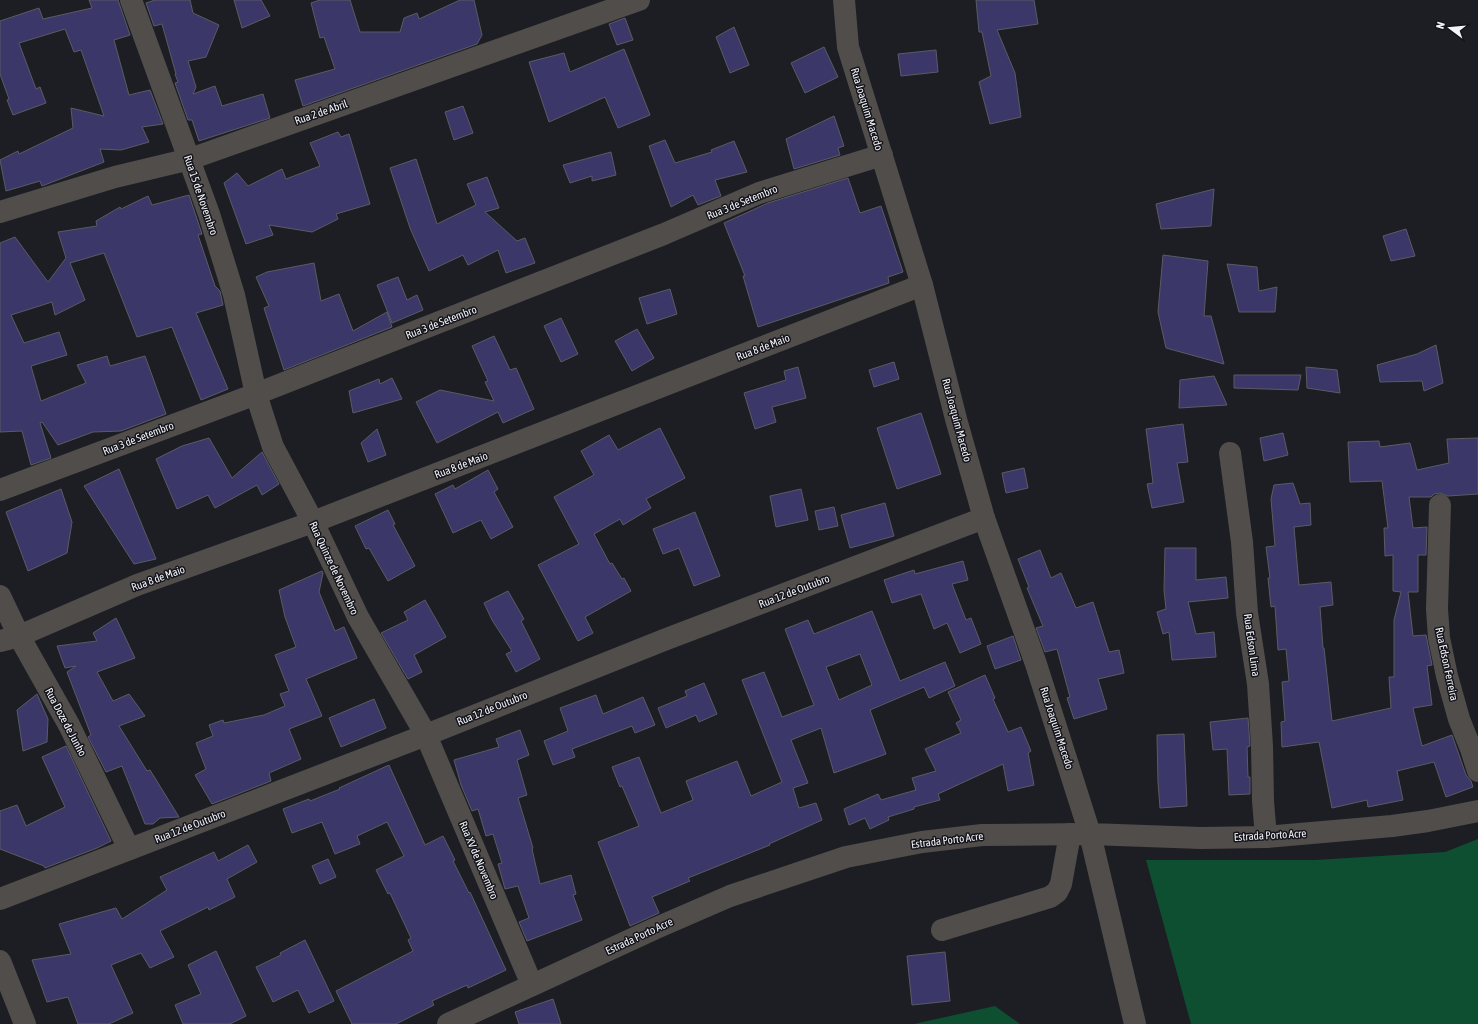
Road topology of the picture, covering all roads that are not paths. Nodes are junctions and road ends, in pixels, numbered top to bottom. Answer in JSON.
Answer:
{"nodes":[{"id":1,"x":131,"y":0,"type":"edge"},
{"id":2,"x":639,"y":0,"type":"edge"},
{"id":3,"x":844,"y":0,"type":"edge"},
{"id":4,"x":882,"y":155,"type":"junction"},
{"id":5,"x":190,"y":159,"type":"junction"},
{"id":6,"x":0,"y":212,"type":"edge"},
{"id":7,"x":922,"y":285,"type":"junction"},
{"id":8,"x":256,"y":394,"type":"junction"},
{"id":9,"x":1230,"y":453,"type":"dead end"},
{"id":10,"x":0,"y":490,"type":"edge"},
{"id":11,"x":1440,"y":505,"type":"dead end"},
{"id":12,"x":984,"y":518,"type":"junction"},
{"id":13,"x":313,"y":522,"type":"junction"},
{"id":14,"x":0,"y":596,"type":"edge"},
{"id":15,"x":10,"y":638,"type":"edge"},
{"id":16,"x":426,"y":735,"type":"junction"},
{"id":17,"x":1478,"y":771,"type":"edge"},
{"id":18,"x":1478,"y":811,"type":"edge"},
{"id":19,"x":1080,"y":834,"type":"junction"},
{"id":20,"x":1266,"y":837,"type":"junction"},
{"id":21,"x":129,"y":849,"type":"junction"},
{"id":22,"x":0,"y":899,"type":"edge"},
{"id":23,"x":942,"y":930,"type":"dead end"},
{"id":24,"x":0,"y":960,"type":"edge"},
{"id":25,"x":532,"y":985,"type":"junction"},
{"id":26,"x":25,"y":1024,"type":"edge"},
{"id":27,"x":448,"y":1024,"type":"edge"},
{"id":28,"x":1135,"y":1024,"type":"edge"}],
"edges":[{"from":1,"to":5,"type":"street","name":"Rua 15 de Novembro"},
{"from":2,"to":5,"type":"street","name":"Rua 2 de Abril"},
{"from":3,"to":4,"type":"street","name":"Rua Joaquim Macedo"},
{"from":4,"to":7,"type":"street","name":"Rua Joaquim Macedo"},
{"from":4,"to":8,"type":"street","name":"Rua 3 de Setembro"},
{"from":5,"to":6,"type":"street","name":"Rua 2 de Abril"},
{"from":5,"to":8,"type":"street","name":"Rua 15 de Novembro"},
{"from":7,"to":12,"type":"street","name":"Rua Joaquim Macedo"},
{"from":7,"to":13,"type":"street","name":"Rua 8 de Maio"},
{"from":8,"to":10,"type":"street","name":"Rua 3 de Setembro"},
{"from":8,"to":13,"type":"street","name":"Rua Quinze de Novembro"},
{"from":9,"to":20,"type":"street","name":"Rua Edson Lima"},
{"from":11,"to":17,"type":"street","name":"Rua Edson Ferreira"},
{"from":12,"to":16,"type":"street","name":"Rua 12 de Outubro"},
{"from":12,"to":19,"type":"street","name":"Rua Joaquim Macedo"},
{"from":13,"to":15,"type":"street","name":"Rua 8 de Maio"},
{"from":13,"to":16,"type":"street","name":"Rua Quinze de Novembro"},
{"from":14,"to":15,"type":"street","name":"Rua Doze de Junho"},
{"from":15,"to":21,"type":"street","name":"Rua Doze de Junho"},
{"from":16,"to":21,"type":"street","name":"Rua 12 de Outubro"},
{"from":16,"to":25,"type":"street","name":"Rua XV de Novembro"},
{"from":18,"to":20,"type":"street","name":"Estrada Porto Acre"},
{"from":19,"to":20,"type":"street","name":"Estrada Porto Acre"},
{"from":19,"to":23,"type":"street"},
{"from":19,"to":25,"type":"street","name":"Estrada Porto Acre"},
{"from":19,"to":28,"type":"street","name":"Rua Joaquim Macedo"},
{"from":21,"to":22,"type":"street","name":"Rua 12 de Outubro"},
{"from":24,"to":26,"type":"street"},
{"from":25,"to":27,"type":"street","name":"Estrada Porto Acre"}]}
